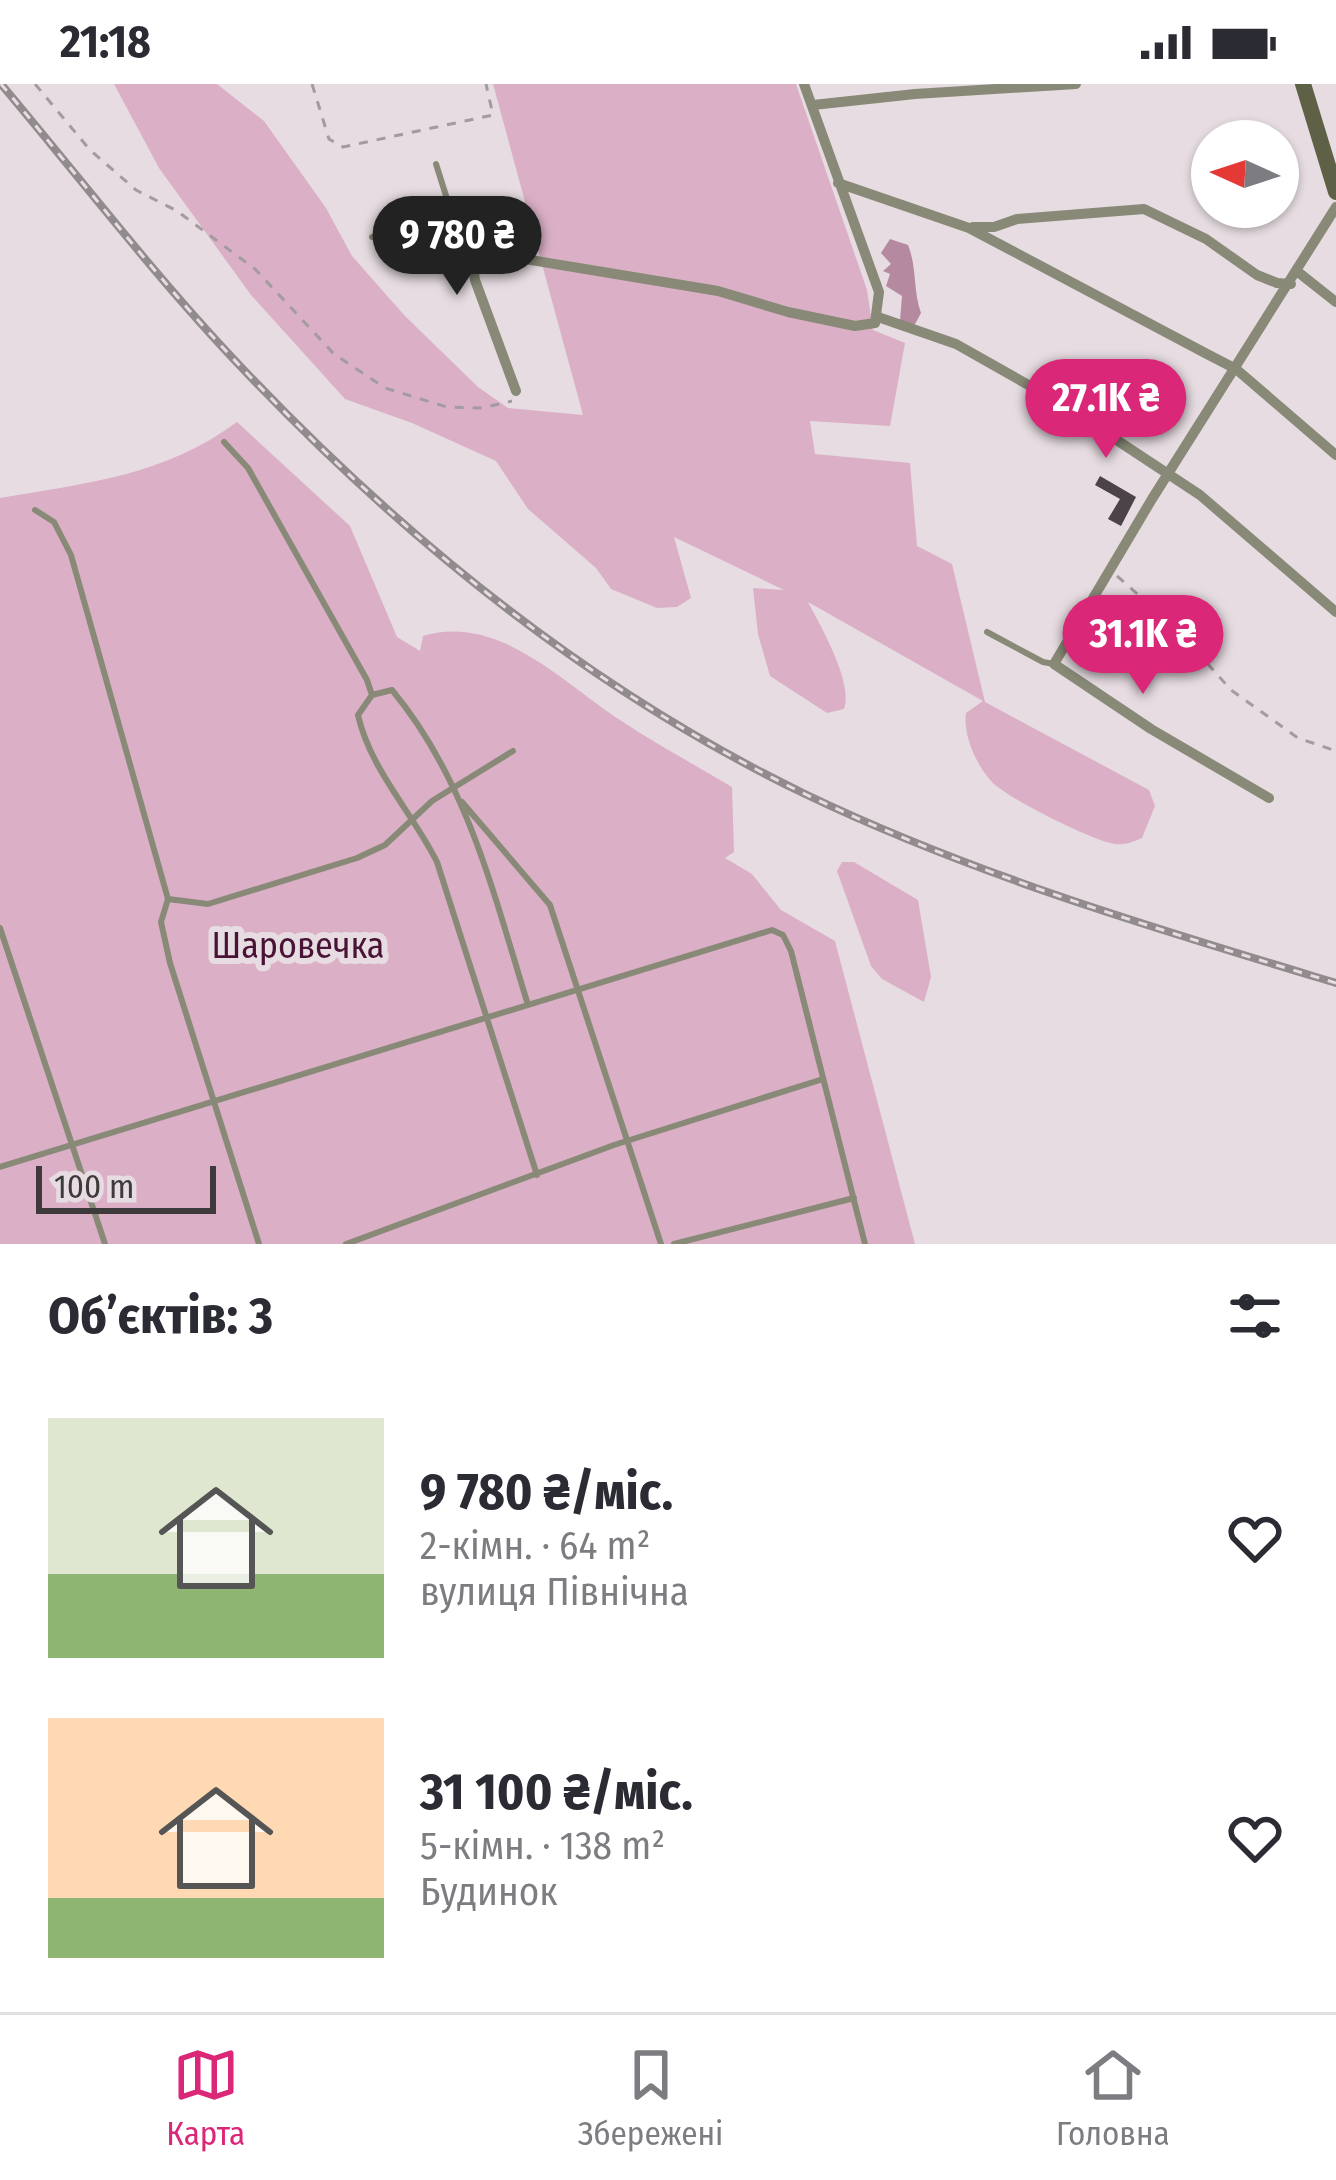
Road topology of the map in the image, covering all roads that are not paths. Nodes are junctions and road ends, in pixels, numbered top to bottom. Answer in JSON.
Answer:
{"nodes":[{"id":1,"x":804,"y":84,"type":"edge"},
{"id":2,"x":1076,"y":84,"type":"edge"},
{"id":3,"x":1303,"y":84,"type":"edge"},
{"id":4,"x":813,"y":105,"type":"junction"},
{"id":5,"x":436,"y":164,"type":"dead end"},
{"id":6,"x":838,"y":183,"type":"junction"},
{"id":7,"x":1336,"y":192,"type":"edge"},
{"id":8,"x":1336,"y":207,"type":"edge"},
{"id":9,"x":969,"y":228,"type":"junction"},
{"id":10,"x":371,"y":237,"type":"dead end"},
{"id":11,"x":471,"y":253,"type":"junction"},
{"id":12,"x":1294,"y":278,"type":"junction"},
{"id":13,"x":1336,"y":302,"type":"edge"},
{"id":14,"x":878,"y":317,"type":"junction"},
{"id":15,"x":1236,"y":369,"type":"junction"},
{"id":16,"x":516,"y":391,"type":"road end"},
{"id":17,"x":224,"y":442,"type":"dead end"},
{"id":18,"x":1336,"y":455,"type":"edge"},
{"id":19,"x":1168,"y":473,"type":"junction"},
{"id":20,"x":35,"y":510,"type":"dead end"},
{"id":21,"x":1336,"y":612,"type":"edge"},
{"id":22,"x":987,"y":632,"type":"dead end"},
{"id":23,"x":1054,"y":664,"type":"junction"},
{"id":24,"x":372,"y":695,"type":"junction"},
{"id":25,"x":513,"y":751,"type":"dead end"},
{"id":26,"x":455,"y":788,"type":"junction"},
{"id":27,"x":1269,"y":798,"type":"dead end"},
{"id":28,"x":462,"y":802,"type":"junction"},
{"id":29,"x":413,"y":817,"type":"junction"},
{"id":30,"x":169,"y":899,"type":"junction"},
{"id":31,"x":0,"y":928,"type":"edge"},
{"id":32,"x":578,"y":990,"type":"junction"},
{"id":33,"x":528,"y":1005,"type":"junction"},
{"id":34,"x":489,"y":1017,"type":"junction"},
{"id":35,"x":823,"y":1078,"type":"junction"},
{"id":36,"x":214,"y":1101,"type":"junction"},
{"id":37,"x":628,"y":1141,"type":"junction"},
{"id":38,"x":72,"y":1144,"type":"junction"},
{"id":39,"x":0,"y":1167,"type":"edge"},
{"id":40,"x":537,"y":1175,"type":"junction"},
{"id":41,"x":854,"y":1198,"type":"junction"},
{"id":42,"x":105,"y":1244,"type":"edge"},
{"id":43,"x":259,"y":1244,"type":"edge"},
{"id":44,"x":346,"y":1244,"type":"edge"},
{"id":45,"x":662,"y":1244,"type":"edge"},
{"id":46,"x":674,"y":1244,"type":"edge"},
{"id":47,"x":865,"y":1244,"type":"edge"}],
"edges":[{"from":1,"to":4,"type":"street"},
{"from":2,"to":4,"type":"street"},
{"from":3,"to":7,"type":"street"},
{"from":4,"to":6,"type":"street"},
{"from":5,"to":11,"type":"lane"},
{"from":6,"to":9,"type":"street"},
{"from":6,"to":14,"type":"street"},
{"from":8,"to":12,"type":"street"},
{"from":9,"to":12,"type":"street"},
{"from":9,"to":15,"type":"street"},
{"from":10,"to":11,"type":"lane"},
{"from":11,"to":14,"type":"street"},
{"from":11,"to":16,"type":"street"},
{"from":12,"to":13,"type":"street"},
{"from":12,"to":15,"type":"street"},
{"from":14,"to":19,"type":"street"},
{"from":15,"to":18,"type":"street"},
{"from":15,"to":19,"type":"street"},
{"from":17,"to":24,"type":"lane"},
{"from":19,"to":21,"type":"street"},
{"from":19,"to":23,"type":"street"},
{"from":20,"to":30,"type":"lane"},
{"from":22,"to":23,"type":"lane"},
{"from":23,"to":27,"type":"street"},
{"from":24,"to":26,"type":"lane"},
{"from":24,"to":29,"type":"lane"},
{"from":25,"to":26,"type":"lane"},
{"from":26,"to":28,"type":"lane"},
{"from":26,"to":29,"type":"lane"},
{"from":28,"to":32,"type":"lane"},
{"from":28,"to":33,"type":"lane"},
{"from":29,"to":30,"type":"lane"},
{"from":29,"to":34,"type":"lane"},
{"from":30,"to":36,"type":"lane"},
{"from":31,"to":38,"type":"lane"},
{"from":32,"to":33,"type":"lane"},
{"from":32,"to":35,"type":"lane"},
{"from":32,"to":37,"type":"lane"},
{"from":33,"to":34,"type":"lane"},
{"from":34,"to":36,"type":"lane"},
{"from":34,"to":40,"type":"lane"},
{"from":35,"to":37,"type":"lane"},
{"from":35,"to":41,"type":"lane"},
{"from":36,"to":38,"type":"lane"},
{"from":36,"to":43,"type":"lane"},
{"from":37,"to":40,"type":"lane"},
{"from":37,"to":45,"type":"lane"},
{"from":38,"to":39,"type":"lane"},
{"from":38,"to":42,"type":"lane"},
{"from":40,"to":44,"type":"lane"},
{"from":41,"to":46,"type":"lane"},
{"from":41,"to":47,"type":"lane"}]}
